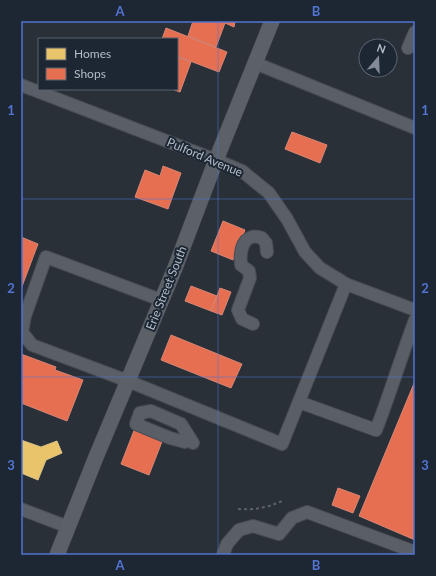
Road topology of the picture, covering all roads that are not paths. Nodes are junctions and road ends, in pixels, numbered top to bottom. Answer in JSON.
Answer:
{"nodes":[{"id":1,"x":272,"y":21,"type":"edge"},
{"id":2,"x":415,"y":32,"type":"edge"},
{"id":3,"x":408,"y":48,"type":"dead end"},
{"id":4,"x":255,"y":64,"type":"junction"},
{"id":5,"x":21,"y":85,"type":"edge"},
{"id":6,"x":415,"y":128,"type":"edge"},
{"id":7,"x":216,"y":160,"type":"junction"},
{"id":8,"x":267,"y":252,"type":"dead end"},
{"id":9,"x":346,"y":284,"type":"junction"},
{"id":10,"x":161,"y":300,"type":"junction"},
{"id":11,"x":415,"y":310,"type":"edge"},
{"id":12,"x":415,"y":320,"type":"edge"},
{"id":13,"x":253,"y":324,"type":"dead end"},
{"id":14,"x":128,"y":382,"type":"junction"},
{"id":15,"x":299,"y":402,"type":"junction"},
{"id":16,"x":21,"y":509,"type":"edge"},
{"id":17,"x":68,"y":527,"type":"junction"},
{"id":18,"x":415,"y":552,"type":"edge"},
{"id":19,"x":57,"y":555,"type":"edge"},
{"id":20,"x":223,"y":555,"type":"edge"}],
"edges":[{"from":1,"to":4,"type":"main road","name":"Erie Street South"},
{"from":2,"to":3,"type":"street"},
{"from":4,"to":6,"type":"street"},
{"from":4,"to":7,"type":"main road","name":"Erie Street South"},
{"from":5,"to":7,"type":"street","name":"Pulford Avenue"},
{"from":7,"to":9,"type":"street","name":"Pulford Avenue"},
{"from":7,"to":10,"type":"main road","name":"Erie Street South"},
{"from":8,"to":13,"type":"street"},
{"from":9,"to":11,"type":"street","name":"Pulford Avenue"},
{"from":9,"to":15,"type":"street"},
{"from":10,"to":14,"type":"main road","name":"Erie Street South"},
{"from":10,"to":14,"type":"street"},
{"from":12,"to":15,"type":"street"},
{"from":14,"to":15,"type":"street"},
{"from":14,"to":17,"type":"main road","name":"Erie Street South"},
{"from":16,"to":17,"type":"street"},
{"from":17,"to":19,"type":"main road","name":"Erie Street South"},
{"from":18,"to":20,"type":"street"}]}
